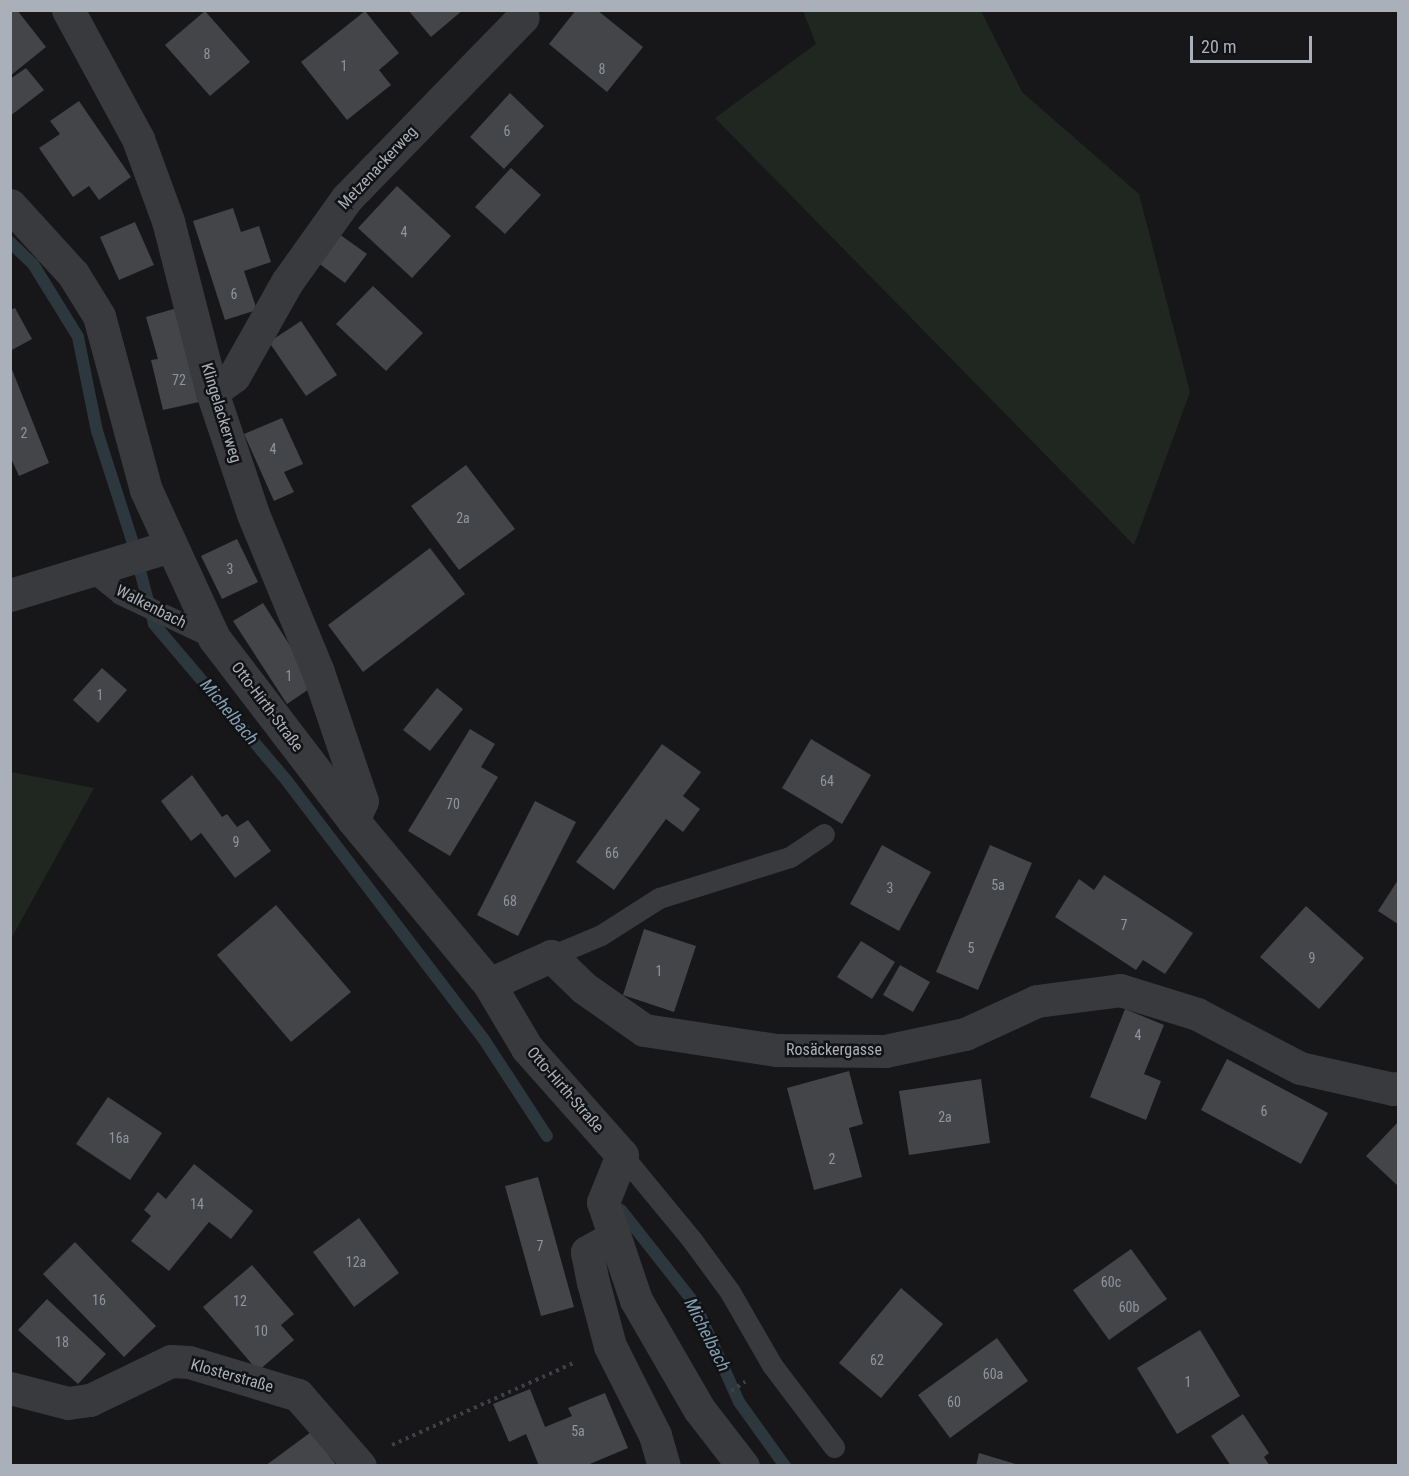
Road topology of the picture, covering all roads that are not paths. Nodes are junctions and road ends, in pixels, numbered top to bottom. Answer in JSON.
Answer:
{"nodes":[{"id":1,"x":68,"y":10,"type":"edge"},
{"id":2,"x":523,"y":17,"type":"dead end"},
{"id":3,"x":10,"y":205,"type":"edge"},
{"id":4,"x":212,"y":392,"type":"junction"},
{"id":5,"x":161,"y":549,"type":"junction"},
{"id":6,"x":100,"y":568,"type":"junction"},
{"id":7,"x":10,"y":595,"type":"edge"},
{"id":8,"x":214,"y":638,"type":"junction"},
{"id":9,"x":353,"y":820,"type":"junction"},
{"id":10,"x":824,"y":834,"type":"dead end"},
{"id":11,"x":551,"y":956,"type":"junction"},
{"id":12,"x":489,"y":984,"type":"junction"},
{"id":13,"x":1398,"y":1088,"type":"edge"},
{"id":14,"x":622,"y":1155,"type":"junction"},
{"id":15,"x":614,"y":1237,"type":"junction"},
{"id":16,"x":10,"y":1388,"type":"edge"},
{"id":17,"x":834,"y":1448,"type":"dead end"},
{"id":18,"x":358,"y":1463,"type":"edge"},
{"id":19,"x":664,"y":1466,"type":"edge"},
{"id":20,"x":743,"y":1466,"type":"edge"}],
"edges":[{"from":1,"to":4,"type":"street","name":"Klingelackerweg"},
{"from":2,"to":4,"type":"street","name":"Metzenackerweg"},
{"from":3,"to":5,"type":"street","name":"Otto-Hirth-Straße"},
{"from":4,"to":9,"type":"street","name":"Klingelackerweg"},
{"from":5,"to":6,"type":"street","name":"Walkenbach"},
{"from":5,"to":8,"type":"street","name":"Otto-Hirth-Straße"},
{"from":6,"to":7,"type":"street","name":"Walkenbach"},
{"from":6,"to":8,"type":"lane","name":"Walkenbach"},
{"from":8,"to":9,"type":"street","name":"Otto-Hirth-Straße"},
{"from":9,"to":12,"type":"street","name":"Otto-Hirth-Straße"},
{"from":10,"to":11,"type":"lane"},
{"from":11,"to":12,"type":"street"},
{"from":11,"to":13,"type":"street","name":"Rosäckergasse"},
{"from":12,"to":14,"type":"street","name":"Otto-Hirth-Straße"},
{"from":14,"to":15,"type":"street"},
{"from":14,"to":17,"type":"lane","name":"Otto-Hirth-Straße"},
{"from":15,"to":19,"type":"street"},
{"from":15,"to":20,"type":"street"},
{"from":16,"to":18,"type":"street","name":"Klosterstraße"}]}
